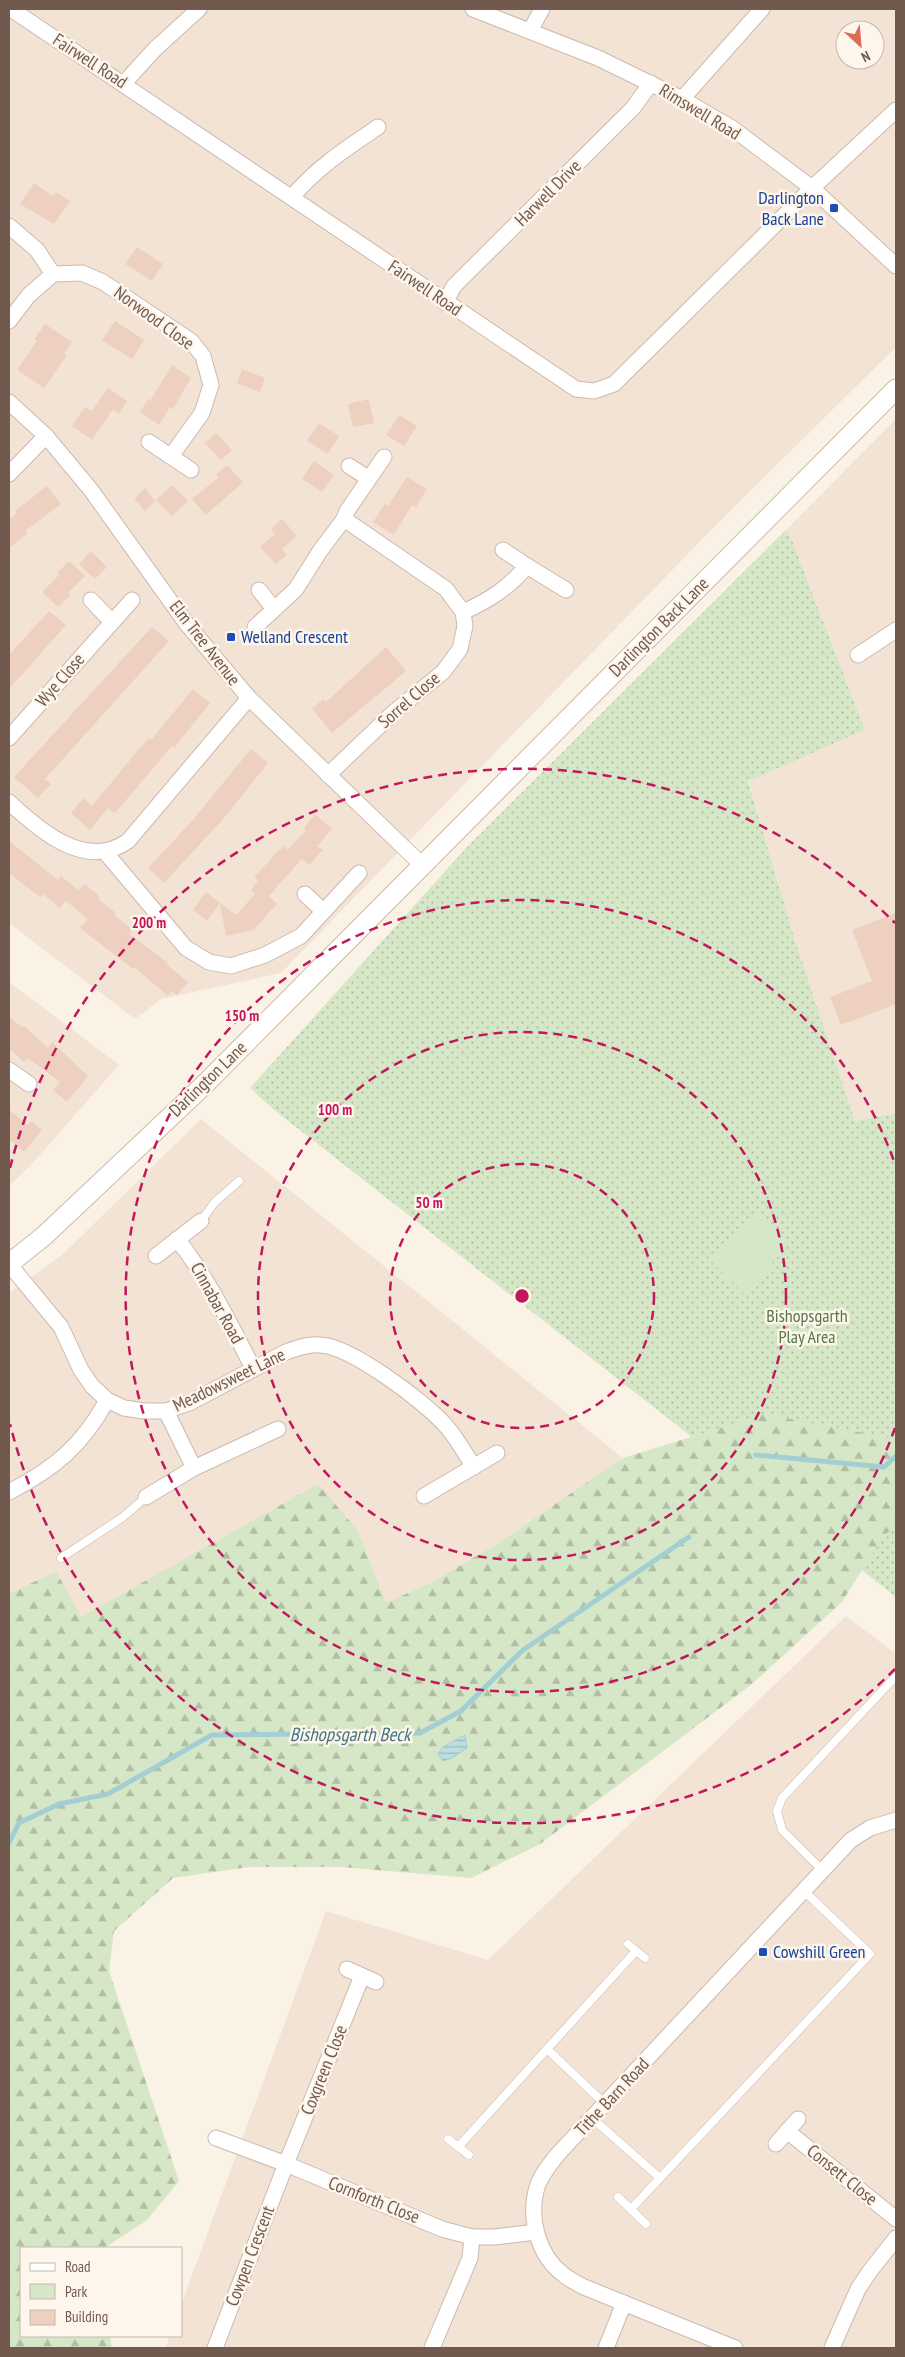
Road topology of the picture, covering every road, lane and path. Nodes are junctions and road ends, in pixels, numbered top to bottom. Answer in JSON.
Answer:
{"nodes":[{"id":1,"x":11,"y":9,"type":"edge"},
{"id":2,"x":198,"y":9,"type":"edge"},
{"id":3,"x":473,"y":9,"type":"edge"},
{"id":4,"x":542,"y":9,"type":"edge"},
{"id":5,"x":762,"y":9,"type":"edge"},
{"id":6,"x":530,"y":32,"type":"junction"},
{"id":7,"x":124,"y":83,"type":"junction"},
{"id":8,"x":651,"y":83,"type":"junction"},
{"id":9,"x":682,"y":99,"type":"junction"},
{"id":10,"x":896,"y":110,"type":"edge"},
{"id":11,"x":378,"y":127,"type":"dead end"},
{"id":12,"x":812,"y":188,"type":"junction"},
{"id":13,"x":292,"y":197,"type":"junction"},
{"id":14,"x":9,"y":226,"type":"edge"},
{"id":15,"x":896,"y":266,"type":"edge"},
{"id":16,"x":53,"y":274,"type":"junction"},
{"id":17,"x":445,"y":302,"type":"junction"},
{"id":18,"x":9,"y":321,"type":"edge"},
{"id":19,"x":896,"y":389,"type":"edge"},
{"id":20,"x":9,"y":402,"type":"edge"},
{"id":21,"x":46,"y":436,"type":"junction"},
{"id":22,"x":149,"y":442,"type":"dead end"},
{"id":23,"x":171,"y":456,"type":"junction"},
{"id":24,"x":384,"y":457,"type":"dead end"},
{"id":25,"x":348,"y":466,"type":"dead end"},
{"id":26,"x":191,"y":470,"type":"dead end"},
{"id":27,"x":9,"y":474,"type":"edge"},
{"id":28,"x":368,"y":478,"type":"junction"},
{"id":29,"x":344,"y":519,"type":"junction"},
{"id":30,"x":503,"y":550,"type":"dead end"},
{"id":31,"x":527,"y":566,"type":"junction"},
{"id":32,"x":259,"y":590,"type":"dead end"},
{"id":33,"x":566,"y":590,"type":"dead end"},
{"id":34,"x":91,"y":600,"type":"dead end"},
{"id":35,"x":132,"y":600,"type":"dead end"},
{"id":36,"x":274,"y":609,"type":"junction"},
{"id":37,"x":463,"y":612,"type":"junction"},
{"id":38,"x":111,"y":621,"type":"junction"},
{"id":39,"x":255,"y":627,"type":"dead end"},
{"id":40,"x":896,"y":630,"type":"edge"},
{"id":41,"x":858,"y":656,"type":"dead end"},
{"id":42,"x":249,"y":698,"type":"junction"},
{"id":43,"x":9,"y":738,"type":"edge"},
{"id":44,"x":328,"y":775,"type":"junction"},
{"id":45,"x":9,"y":802,"type":"edge"},
{"id":46,"x":105,"y":852,"type":"junction"},
{"id":47,"x":422,"y":866,"type":"junction"},
{"id":48,"x":359,"y":873,"type":"dead end"},
{"id":49,"x":305,"y":894,"type":"dead end"},
{"id":50,"x":323,"y":911,"type":"junction"},
{"id":51,"x":9,"y":1070,"type":"edge"},
{"id":52,"x":28,"y":1084,"type":"dead end"},
{"id":53,"x":240,"y":1181,"type":"dead end"},
{"id":54,"x":201,"y":1221,"type":"joint"},
{"id":55,"x":177,"y":1239,"type":"junction"},
{"id":56,"x":156,"y":1256,"type":"dead end"},
{"id":57,"x":9,"y":1264,"type":"edge"},
{"id":58,"x":253,"y":1368,"type":"junction"},
{"id":59,"x":107,"y":1400,"type":"junction"},
{"id":60,"x":166,"y":1411,"type":"junction"},
{"id":61,"x":278,"y":1429,"type":"dead end"},
{"id":62,"x":497,"y":1453,"type":"dead end"},
{"id":63,"x":474,"y":1467,"type":"junction"},
{"id":64,"x":194,"y":1468,"type":"junction"},
{"id":65,"x":9,"y":1492,"type":"edge"},
{"id":66,"x":424,"y":1496,"type":"dead end"},
{"id":67,"x":146,"y":1497,"type":"joint"},
{"id":68,"x":61,"y":1558,"type":"dead end"},
{"id":69,"x":896,"y":1676,"type":"edge"},
{"id":70,"x":896,"y":1820,"type":"edge"},
{"id":71,"x":823,"y":1871,"type":"junction"},
{"id":72,"x":804,"y":1892,"type":"junction"},
{"id":73,"x":628,"y":1944,"type":"dead end"},
{"id":74,"x":636,"y":1951,"type":"junction"},
{"id":75,"x":645,"y":1958,"type":"dead end"},
{"id":76,"x":347,"y":1969,"type":"dead end"},
{"id":77,"x":362,"y":1976,"type":"junction"},
{"id":78,"x":376,"y":1982,"type":"dead end"},
{"id":79,"x":547,"y":2049,"type":"junction"},
{"id":80,"x":605,"y":2104,"type":"junction"},
{"id":81,"x":592,"y":2118,"type":"junction"},
{"id":82,"x":798,"y":2119,"type":"dead end"},
{"id":83,"x":787,"y":2131,"type":"junction"},
{"id":84,"x":216,"y":2138,"type":"dead end"},
{"id":85,"x":448,"y":2139,"type":"dead end"},
{"id":86,"x":776,"y":2144,"type":"dead end"},
{"id":87,"x":459,"y":2146,"type":"junction"},
{"id":88,"x":469,"y":2155,"type":"dead end"},
{"id":89,"x":286,"y":2164,"type":"junction"},
{"id":90,"x":660,"y":2178,"type":"junction"},
{"id":91,"x":618,"y":2197,"type":"dead end"},
{"id":92,"x":631,"y":2209,"type":"junction"},
{"id":93,"x":896,"y":2219,"type":"edge"},
{"id":94,"x":646,"y":2224,"type":"dead end"},
{"id":95,"x":536,"y":2232,"type":"junction"},
{"id":96,"x":472,"y":2237,"type":"junction"},
{"id":97,"x":896,"y":2238,"type":"edge"},
{"id":98,"x":624,"y":2303,"type":"junction"},
{"id":99,"x":214,"y":2348,"type":"edge"},
{"id":100,"x":432,"y":2348,"type":"edge"},
{"id":101,"x":606,"y":2348,"type":"edge"},
{"id":102,"x":735,"y":2348,"type":"edge"},
{"id":103,"x":832,"y":2348,"type":"edge"}],
"edges":[{"from":1,"to":7,"type":"street","name":"Fairwell Road"},
{"from":2,"to":7,"type":"street"},
{"from":3,"to":6,"type":"street","name":"Rimswell Road"},
{"from":4,"to":6,"type":"street"},
{"from":5,"to":9,"type":"street"},
{"from":6,"to":8,"type":"street","name":"Rimswell Road"},
{"from":7,"to":13,"type":"street","name":"Fairwell Road"},
{"from":8,"to":9,"type":"street","name":"Rimswell Road"},
{"from":8,"to":17,"type":"street","name":"Harwell Drive"},
{"from":9,"to":12,"type":"street","name":"Rimswell Road"},
{"from":10,"to":12,"type":"street","name":"Fairwell Road"},
{"from":11,"to":13,"type":"street"},
{"from":12,"to":15,"type":"street","name":"Rimswell Road"},
{"from":12,"to":17,"type":"street","name":"Fairwell Road"},
{"from":13,"to":17,"type":"street","name":"Fairwell Road"},
{"from":14,"to":16,"type":"street"},
{"from":16,"to":18,"type":"street"},
{"from":16,"to":23,"type":"street","name":"Norwood Close"},
{"from":19,"to":47,"type":"street","name":"Darlington Back Lane"},
{"from":20,"to":21,"type":"street","name":"Elm Tree Avenue"},
{"from":21,"to":27,"type":"street"},
{"from":21,"to":42,"type":"street","name":"Elm Tree Avenue"},
{"from":22,"to":23,"type":"street"},
{"from":23,"to":26,"type":"street"},
{"from":24,"to":28,"type":"street"},
{"from":25,"to":28,"type":"street"},
{"from":28,"to":29,"type":"street"},
{"from":29,"to":36,"type":"street"},
{"from":29,"to":37,"type":"street"},
{"from":30,"to":31,"type":"street"},
{"from":31,"to":33,"type":"street"},
{"from":31,"to":37,"type":"street"},
{"from":32,"to":36,"type":"street"},
{"from":34,"to":38,"type":"street"},
{"from":35,"to":38,"type":"street","name":"Wye Close"},
{"from":36,"to":39,"type":"street"},
{"from":37,"to":44,"type":"street","name":"Sorrel Close"},
{"from":38,"to":43,"type":"street","name":"Wye Close"},
{"from":40,"to":41,"type":"street"},
{"from":42,"to":44,"type":"street","name":"Elm Tree Avenue"},
{"from":42,"to":46,"type":"street"},
{"from":44,"to":47,"type":"street","name":"Elm Tree Avenue"},
{"from":45,"to":46,"type":"street"},
{"from":46,"to":50,"type":"street"},
{"from":47,"to":57,"type":"street","name":"Darlington Lane"},
{"from":48,"to":50,"type":"street"},
{"from":49,"to":50,"type":"street"},
{"from":51,"to":52,"type":"street"},
{"from":53,"to":54,"type":"lane"},
{"from":54,"to":55,"type":"street"},
{"from":55,"to":56,"type":"street"},
{"from":55,"to":58,"type":"street","name":"Cinnabar Road"},
{"from":57,"to":59,"type":"street","name":"Meadowsweet Lane"},
{"from":58,"to":60,"type":"street","name":"Meadowsweet Lane"},
{"from":58,"to":63,"type":"street","name":"Meadowsweet Lane"},
{"from":59,"to":60,"type":"street","name":"Meadowsweet Lane"},
{"from":59,"to":65,"type":"street"},
{"from":60,"to":64,"type":"street"},
{"from":61,"to":64,"type":"street"},
{"from":62,"to":63,"type":"street"},
{"from":63,"to":66,"type":"street"},
{"from":64,"to":67,"type":"street"},
{"from":67,"to":68,"type":"lane"},
{"from":69,"to":71,"type":"lane"},
{"from":70,"to":71,"type":"street","name":"Tithe Barn Road"},
{"from":71,"to":72,"type":"street","name":"Tithe Barn Road"},
{"from":72,"to":80,"type":"street","name":"Tithe Barn Road"},
{"from":72,"to":90,"type":"lane"},
{"from":73,"to":74,"type":"lane"},
{"from":74,"to":75,"type":"lane"},
{"from":74,"to":79,"type":"lane"},
{"from":76,"to":77,"type":"street"},
{"from":77,"to":78,"type":"street"},
{"from":77,"to":89,"type":"street","name":"Coxgreen Close"},
{"from":79,"to":80,"type":"lane"},
{"from":79,"to":87,"type":"lane"},
{"from":80,"to":81,"type":"street","name":"Tithe Barn Road"},
{"from":81,"to":90,"type":"lane"},
{"from":81,"to":95,"type":"street","name":"Tithe Barn Road"},
{"from":82,"to":83,"type":"street"},
{"from":83,"to":86,"type":"street"},
{"from":83,"to":93,"type":"street","name":"Consett Close"},
{"from":84,"to":89,"type":"street","name":"Cornforth Close"},
{"from":85,"to":87,"type":"lane"},
{"from":87,"to":88,"type":"lane"},
{"from":89,"to":96,"type":"street","name":"Cornforth Close"},
{"from":89,"to":99,"type":"street","name":"Cowpen Crescent"},
{"from":90,"to":92,"type":"lane"},
{"from":91,"to":92,"type":"lane"},
{"from":92,"to":94,"type":"lane"},
{"from":95,"to":96,"type":"street","name":"Cornforth Close"},
{"from":95,"to":98,"type":"street","name":"Tithe Barn Road"},
{"from":96,"to":100,"type":"street"},
{"from":97,"to":103,"type":"street"},
{"from":98,"to":101,"type":"street"},
{"from":98,"to":102,"type":"street","name":"Tithe Barn Road"}]}
